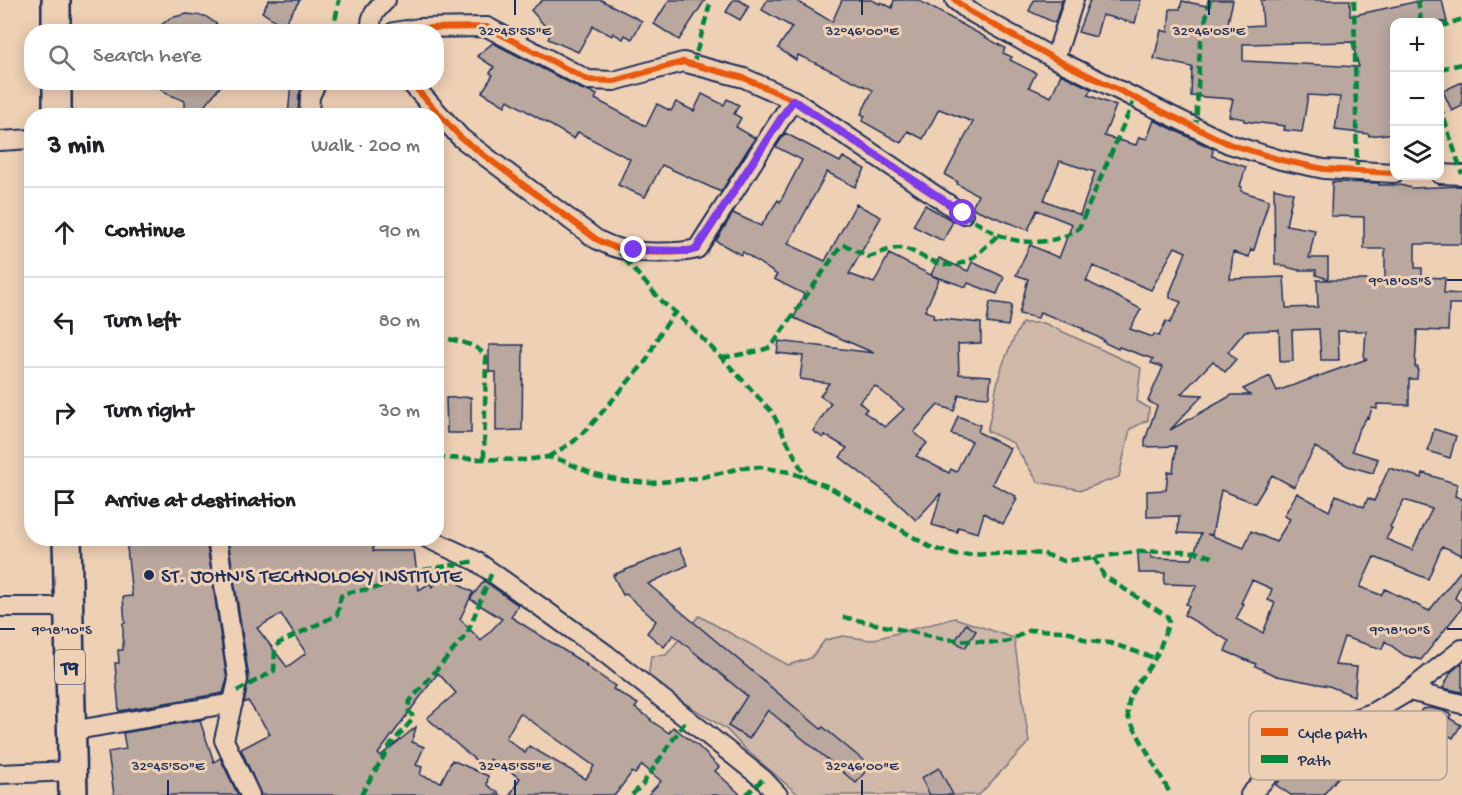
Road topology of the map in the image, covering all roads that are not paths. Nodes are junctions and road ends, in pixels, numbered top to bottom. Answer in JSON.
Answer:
{"nodes":[{"id":1,"x":56,"y":0,"type":"edge"},
{"id":2,"x":386,"y":0,"type":"edge"},
{"id":3,"x":956,"y":0,"type":"edge"},
{"id":4,"x":1074,"y":0,"type":"edge"},
{"id":5,"x":56,"y":24,"type":"edge"},
{"id":6,"x":370,"y":24,"type":"edge"},
{"id":7,"x":444,"y":28,"type":"edge"},
{"id":8,"x":1055,"y":59,"type":"junction"},
{"id":9,"x":57,"y":90,"type":"edge"},
{"id":10,"x":313,"y":90,"type":"edge"},
{"id":11,"x":417,"y":90,"type":"edge"},
{"id":12,"x":793,"y":100,"type":"junction"},
{"id":13,"x":57,"y":108,"type":"edge"},
{"id":14,"x":309,"y":108,"type":"edge"},
{"id":15,"x":434,"y":108,"type":"edge"},
{"id":16,"x":444,"y":119,"type":"edge"},
{"id":17,"x":24,"y":140,"type":"edge"},
{"id":18,"x":0,"y":141,"type":"edge"},
{"id":19,"x":1390,"y":173,"type":"edge"},
{"id":20,"x":1444,"y":174,"type":"edge"},
{"id":21,"x":1462,"y":175,"type":"edge"},
{"id":22,"x":963,"y":213,"type":"dead end"},
{"id":23,"x":67,"y":546,"type":"edge"},
{"id":24,"x":219,"y":546,"type":"edge"},
{"id":25,"x":444,"y":546,"type":"edge"},
{"id":26,"x":0,"y":607,"type":"edge"},
{"id":27,"x":69,"y":607,"type":"junction"},
{"id":28,"x":1462,"y":649,"type":"edge"},
{"id":29,"x":1409,"y":691,"type":"junction"},
{"id":30,"x":233,"y":703,"type":"junction"},
{"id":31,"x":1462,"y":704,"type":"edge"},
{"id":32,"x":1374,"y":711,"type":"edge"},
{"id":33,"x":71,"y":731,"type":"junction"},
{"id":34,"x":0,"y":774,"type":"edge"},
{"id":35,"x":1264,"y":780,"type":"edge"},
{"id":36,"x":73,"y":783,"type":"edge"},
{"id":37,"x":250,"y":795,"type":"edge"},
{"id":38,"x":778,"y":795,"type":"edge"},
{"id":39,"x":1250,"y":795,"type":"edge"}],
"edges":[{"from":1,"to":5,"type":"highway"},
{"from":2,"to":6,"type":"street"},
{"from":3,"to":8,"type":"street"},
{"from":4,"to":8,"type":"street"},
{"from":7,"to":12,"type":"street"},
{"from":8,"to":19,"type":"street"},
{"from":9,"to":13,"type":"highway"},
{"from":10,"to":14,"type":"street"},
{"from":11,"to":15,"type":"street"},
{"from":12,"to":16,"type":"street"},
{"from":12,"to":22,"type":"street"},
{"from":17,"to":18,"type":"street"},
{"from":20,"to":21,"type":"street"},
{"from":23,"to":27,"type":"highway","number":"T9"},
{"from":24,"to":30,"type":"street"},
{"from":25,"to":38,"type":"street"},
{"from":26,"to":27,"type":"street"},
{"from":27,"to":33,"type":"highway","number":"T9"},
{"from":28,"to":29,"type":"street"},
{"from":29,"to":31,"type":"street"},
{"from":29,"to":32,"type":"street"},
{"from":30,"to":33,"type":"street"},
{"from":30,"to":37,"type":"street"},
{"from":33,"to":36,"type":"highway","number":"T9"},
{"from":34,"to":36,"type":"street"},
{"from":35,"to":39,"type":"street"}]}
